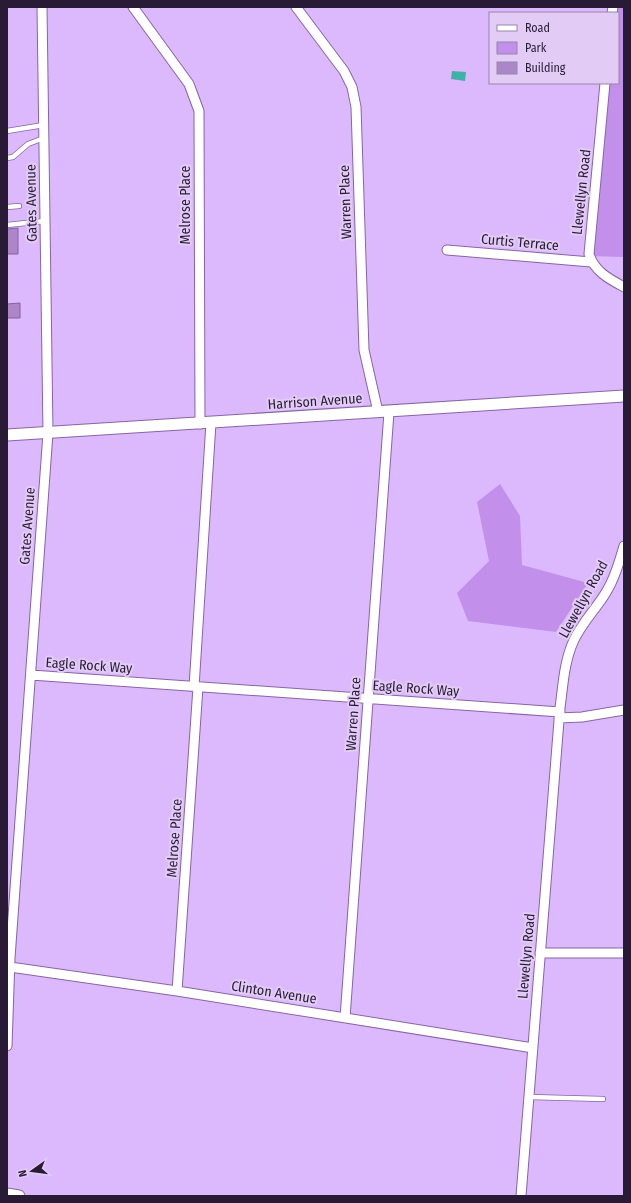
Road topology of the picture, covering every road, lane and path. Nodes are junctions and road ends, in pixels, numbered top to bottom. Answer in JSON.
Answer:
{"nodes":[{"id":1,"x":42,"y":7,"type":"edge"},
{"id":2,"x":133,"y":7,"type":"edge"},
{"id":3,"x":296,"y":7,"type":"edge"},
{"id":4,"x":605,"y":84,"type":"edge"},
{"id":5,"x":44,"y":125,"type":"junction"},
{"id":6,"x":7,"y":131,"type":"edge"},
{"id":7,"x":44,"y":138,"type":"junction"},
{"id":8,"x":7,"y":158,"type":"edge"},
{"id":9,"x":19,"y":206,"type":"dead end"},
{"id":10,"x":7,"y":207,"type":"edge"},
{"id":11,"x":45,"y":221,"type":"junction"},
{"id":12,"x":7,"y":225,"type":"edge"},
{"id":13,"x":447,"y":250,"type":"dead end"},
{"id":14,"x":591,"y":262,"type":"junction"},
{"id":15,"x":624,"y":287,"type":"edge"},
{"id":16,"x":624,"y":396,"type":"edge"},
{"id":17,"x":384,"y":412,"type":"junction"},
{"id":18,"x":205,"y":423,"type":"junction"},
{"id":19,"x":48,"y":433,"type":"junction"},
{"id":20,"x":7,"y":435,"type":"edge"},
{"id":21,"x":624,"y":546,"type":"edge"},
{"id":22,"x":31,"y":675,"type":"junction"},
{"id":23,"x":196,"y":687,"type":"junction"},
{"id":24,"x":368,"y":699,"type":"junction"},
{"id":25,"x":624,"y":710,"type":"edge"},
{"id":26,"x":559,"y":715,"type":"junction"},
{"id":27,"x":540,"y":953,"type":"junction"},
{"id":28,"x":624,"y":953,"type":"edge"},
{"id":29,"x":9,"y":964,"type":"edge"},
{"id":30,"x":177,"y":991,"type":"junction"},
{"id":31,"x":345,"y":1018,"type":"junction"},
{"id":32,"x":7,"y":1046,"type":"edge"},
{"id":33,"x":532,"y":1048,"type":"junction"},
{"id":34,"x":529,"y":1097,"type":"junction"},
{"id":35,"x":603,"y":1099,"type":"dead end"},
{"id":36,"x":7,"y":1194,"type":"edge"},
{"id":37,"x":19,"y":1196,"type":"edge"},
{"id":38,"x":521,"y":1196,"type":"edge"}],
"edges":[{"from":1,"to":5,"type":"street","name":"Gates Avenue"},
{"from":2,"to":18,"type":"street","name":"Melrose Place"},
{"from":3,"to":17,"type":"street","name":"Warren Place"},
{"from":4,"to":14,"type":"street","name":"Llewellyn Road"},
{"from":5,"to":6,"type":"lane"},
{"from":5,"to":7,"type":"street","name":"Gates Avenue"},
{"from":7,"to":8,"type":"lane"},
{"from":7,"to":11,"type":"street","name":"Gates Avenue"},
{"from":9,"to":10,"type":"lane"},
{"from":11,"to":12,"type":"lane"},
{"from":11,"to":19,"type":"street","name":"Gates Avenue"},
{"from":13,"to":14,"type":"street","name":"Curtis Terrace"},
{"from":14,"to":15,"type":"street"},
{"from":16,"to":17,"type":"street","name":"Harrison Avenue"},
{"from":17,"to":18,"type":"street","name":"Harrison Avenue"},
{"from":17,"to":24,"type":"street","name":"Warren Place"},
{"from":18,"to":19,"type":"street","name":"Harrison Avenue"},
{"from":18,"to":23,"type":"street","name":"Melrose Place"},
{"from":19,"to":20,"type":"street","name":"Harrison Avenue"},
{"from":19,"to":22,"type":"street","name":"Gates Avenue"},
{"from":21,"to":26,"type":"street","name":"Llewellyn Road"},
{"from":22,"to":23,"type":"street","name":"Eagle Rock Way"},
{"from":22,"to":29,"type":"street","name":"Gates Avenue"},
{"from":23,"to":24,"type":"street","name":"Eagle Rock Way"},
{"from":23,"to":30,"type":"street","name":"Melrose Place"},
{"from":24,"to":26,"type":"street","name":"Eagle Rock Way"},
{"from":24,"to":31,"type":"street","name":"Warren Place"},
{"from":25,"to":26,"type":"street","name":"Eagle Rock Way"},
{"from":26,"to":27,"type":"street","name":"Llewellyn Road"},
{"from":27,"to":28,"type":"street"},
{"from":27,"to":33,"type":"street","name":"Llewellyn Road"},
{"from":29,"to":30,"type":"street","name":"Clinton Avenue"},
{"from":29,"to":32,"type":"street","name":"Gates Avenue"},
{"from":30,"to":31,"type":"street","name":"Clinton Avenue"},
{"from":31,"to":33,"type":"street","name":"Clinton Avenue"},
{"from":33,"to":34,"type":"street","name":"Llewellyn Road"},
{"from":34,"to":35,"type":"lane"},
{"from":34,"to":38,"type":"street","name":"Llewellyn Road"},
{"from":36,"to":37,"type":"street"}]}
